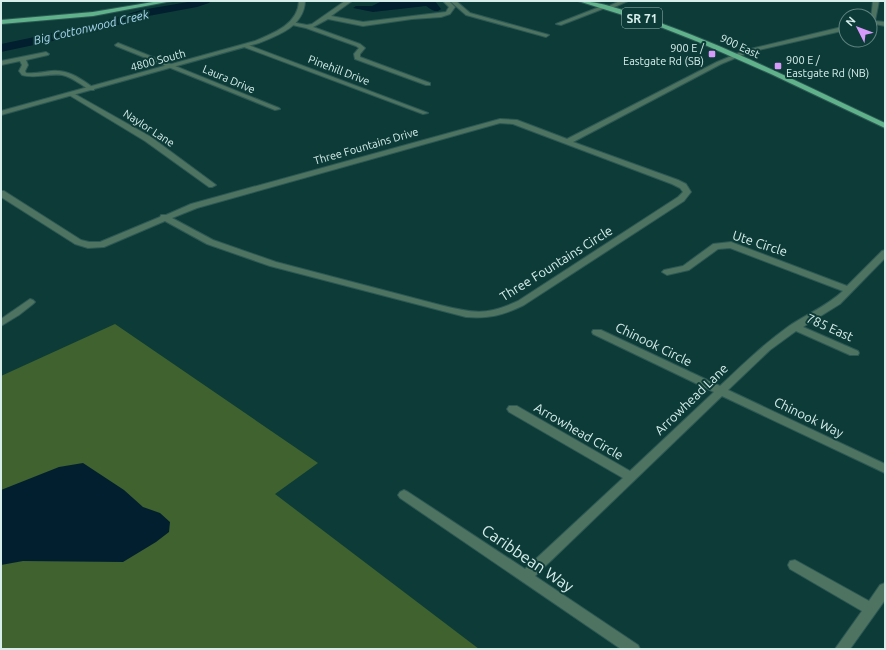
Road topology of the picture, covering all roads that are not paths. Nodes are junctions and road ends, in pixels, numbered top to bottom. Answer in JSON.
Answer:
{"nodes":[{"id":1,"x":141,"y":1,"type":"edge"},
{"id":2,"x":169,"y":1,"type":"edge"},
{"id":3,"x":302,"y":1,"type":"edge"},
{"id":4,"x":349,"y":1,"type":"edge"},
{"id":5,"x":446,"y":1,"type":"edge"},
{"id":6,"x":453,"y":1,"type":"edge"},
{"id":7,"x":581,"y":1,"type":"edge"},
{"id":8,"x":625,"y":1,"type":"edge"},
{"id":9,"x":606,"y":7,"type":"junction"},
{"id":10,"x":1,"y":16,"type":"edge"},
{"id":11,"x":328,"y":17,"type":"junction"},
{"id":12,"x":1,"y":22,"type":"edge"},
{"id":13,"x":291,"y":24,"type":"junction"},
{"id":14,"x":559,"y":24,"type":"dead end"},
{"id":15,"x":307,"y":27,"type":"junction"},
{"id":16,"x":838,"y":30,"type":"edge"},
{"id":17,"x":838,"y":34,"type":"edge"},
{"id":18,"x":546,"y":36,"type":"dead end"},
{"id":19,"x":118,"y":45,"type":"dead end"},
{"id":20,"x":246,"y":46,"type":"junction"},
{"id":21,"x":46,"y":54,"type":"dead end"},
{"id":22,"x":737,"y":56,"type":"junction"},
{"id":23,"x":22,"y":59,"type":"junction"},
{"id":24,"x":1,"y":63,"type":"edge"},
{"id":25,"x":173,"y":66,"type":"junction"},
{"id":26,"x":428,"y":84,"type":"dead end"},
{"id":27,"x":92,"y":88,"type":"junction"},
{"id":28,"x":71,"y":94,"type":"junction"},
{"id":29,"x":277,"y":110,"type":"dead end"},
{"id":30,"x":1,"y":113,"type":"edge"},
{"id":31,"x":425,"y":113,"type":"dead end"},
{"id":32,"x":868,"y":118,"type":"junction"},
{"id":33,"x":885,"y":120,"type":"edge"},
{"id":34,"x":885,"y":126,"type":"edge"},
{"id":35,"x":567,"y":142,"type":"junction"},
{"id":36,"x":212,"y":185,"type":"dead end"},
{"id":37,"x":1,"y":193,"type":"edge"},
{"id":38,"x":164,"y":218,"type":"junction"},
{"id":39,"x":885,"y":253,"type":"edge"},
{"id":40,"x":667,"y":272,"type":"dead end"},
{"id":41,"x":849,"y":290,"type":"junction"},
{"id":42,"x":30,"y":302,"type":"dead end"},
{"id":43,"x":1,"y":323,"type":"edge"},
{"id":44,"x":795,"y":327,"type":"junction"},
{"id":45,"x":597,"y":332,"type":"dead end"},
{"id":46,"x":854,"y":353,"type":"dead end"},
{"id":47,"x":720,"y":391,"type":"junction"},
{"id":48,"x":513,"y":409,"type":"dead end"},
{"id":49,"x":885,"y":469,"type":"edge"},
{"id":50,"x":631,"y":477,"type":"junction"},
{"id":51,"x":404,"y":495,"type":"dead end"},
{"id":52,"x":794,"y":565,"type":"dead end"},
{"id":53,"x":526,"y":577,"type":"junction"},
{"id":54,"x":885,"y":590,"type":"edge"},
{"id":55,"x":871,"y":609,"type":"junction"},
{"id":56,"x":632,"y":649,"type":"edge"},
{"id":57,"x":842,"y":649,"type":"edge"}],
"edges":[{"from":1,"to":10,"type":"main road"},
{"from":2,"to":12,"type":"main road"},
{"from":3,"to":13,"type":"street","name":"4800 South"},
{"from":4,"to":11,"type":"street"},
{"from":5,"to":11,"type":"street"},
{"from":6,"to":18,"type":"street"},
{"from":7,"to":9,"type":"main road","name":"900 East","number":"SR 71"},
{"from":8,"to":9,"type":"street"},
{"from":9,"to":14,"type":"street"},
{"from":9,"to":22,"type":"main road","name":"900 East","number":"SR 71"},
{"from":11,"to":15,"type":"street"},
{"from":13,"to":15,"type":"street"},
{"from":13,"to":20,"type":"street","name":"4800 South"},
{"from":15,"to":26,"type":"street"},
{"from":16,"to":22,"type":"street"},
{"from":17,"to":22,"type":"street"},
{"from":19,"to":25,"type":"street","name":"Laura Drive"},
{"from":20,"to":25,"type":"street","name":"4800 South"},
{"from":20,"to":31,"type":"street","name":"Pinehill Drive"},
{"from":21,"to":23,"type":"street"},
{"from":22,"to":32,"type":"main road","name":"900 East","number":"SR 71"},
{"from":22,"to":35,"type":"street"},
{"from":23,"to":24,"type":"street"},
{"from":23,"to":27,"type":"street"},
{"from":25,"to":27,"type":"street","name":"4800 South"},
{"from":25,"to":29,"type":"street","name":"Laura Drive"},
{"from":27,"to":28,"type":"street","name":"4800 South"},
{"from":28,"to":30,"type":"street","name":"4800 South"},
{"from":28,"to":36,"type":"street","name":"Naylor Lane"},
{"from":32,"to":33,"type":"main road"},
{"from":32,"to":34,"type":"main road","name":"900 East","number":"SR 71"},
{"from":35,"to":38,"type":"street","name":"Three Fountains Drive"},
{"from":35,"to":38,"type":"street","name":"Three Fountains Circle"},
{"from":37,"to":38,"type":"street","name":"Three Fountains Drive"},
{"from":39,"to":41,"type":"street","name":"Arrowhead Lane"},
{"from":40,"to":41,"type":"street","name":"Ute Circle"},
{"from":41,"to":44,"type":"street","name":"Arrowhead Lane"},
{"from":42,"to":43,"type":"street"},
{"from":44,"to":46,"type":"street","name":"785 East"},
{"from":44,"to":47,"type":"street","name":"Arrowhead Lane"},
{"from":45,"to":47,"type":"street","name":"Chinook Circle"},
{"from":47,"to":49,"type":"street","name":"Chinook Way"},
{"from":47,"to":50,"type":"street","name":"Arrowhead Lane"},
{"from":48,"to":50,"type":"street","name":"Arrowhead Circle"},
{"from":50,"to":53,"type":"street","name":"Arrowhead Lane"},
{"from":51,"to":53,"type":"street","name":"Caribbean Way"},
{"from":52,"to":55,"type":"street"},
{"from":53,"to":56,"type":"street","name":"Caribbean Way"},
{"from":54,"to":55,"type":"street"},
{"from":55,"to":57,"type":"street"}]}
